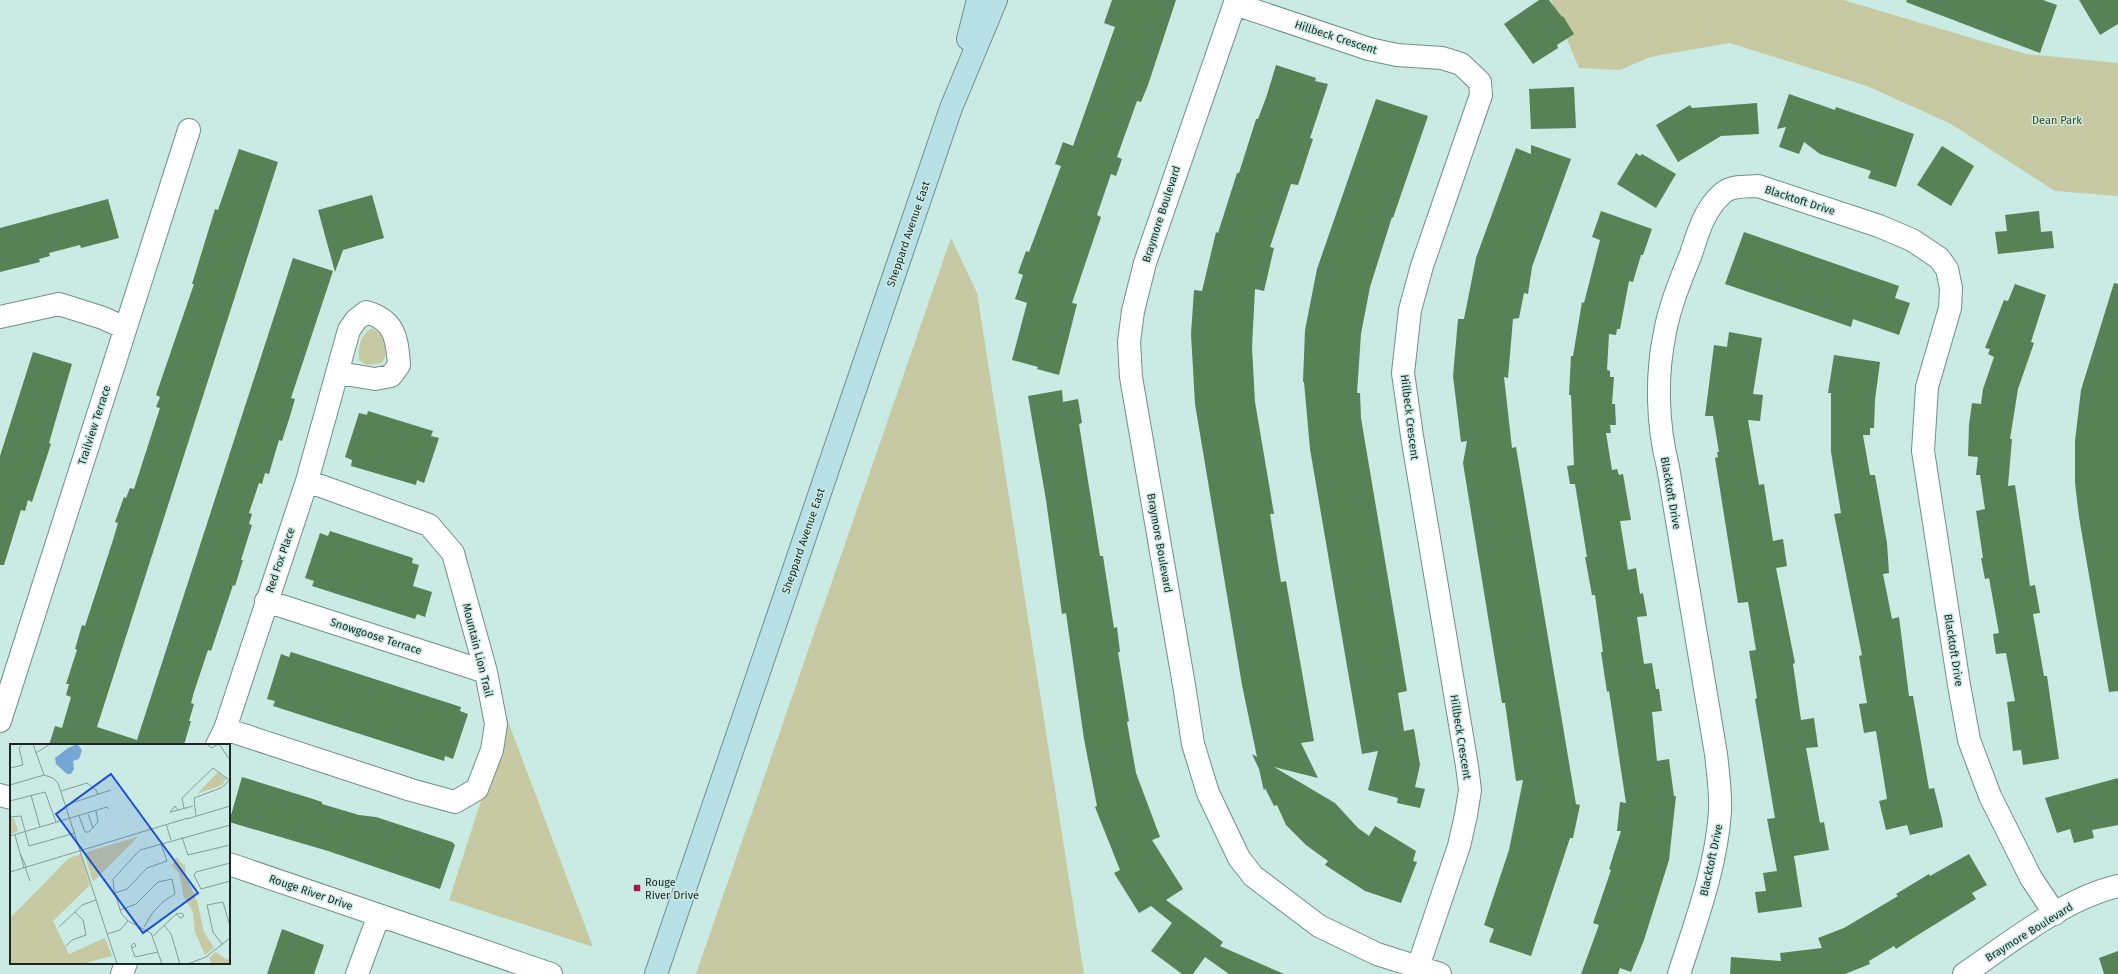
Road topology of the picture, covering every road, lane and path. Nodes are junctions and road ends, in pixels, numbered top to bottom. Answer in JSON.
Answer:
{"nodes":[{"id":1,"x":978,"y":0,"type":"edge"},
{"id":2,"x":996,"y":0,"type":"edge"},
{"id":3,"x":1235,"y":2,"type":"edge"},
{"id":4,"x":951,"y":108,"type":"junction"},
{"id":5,"x":189,"y":130,"type":"dead end"},
{"id":6,"x":0,"y":317,"type":"edge"},
{"id":7,"x":125,"y":328,"type":"junction"},
{"id":8,"x":339,"y":373,"type":"dead end"},
{"id":9,"x":307,"y":482,"type":"junction"},
{"id":10,"x":266,"y":601,"type":"junction"},
{"id":11,"x":486,"y":672,"type":"junction"},
{"id":12,"x":0,"y":721,"type":"edge"},
{"id":13,"x":221,"y":737,"type":"edge"},
{"id":14,"x":0,"y":795,"type":"edge"},
{"id":15,"x":10,"y":798,"type":"edge"},
{"id":16,"x":230,"y":864,"type":"edge"},
{"id":17,"x":2118,"y":886,"type":"edge"},
{"id":18,"x":2055,"y":914,"type":"junction"},
{"id":19,"x":379,"y":915,"type":"junction"},
{"id":20,"x":126,"y":964,"type":"edge"},
{"id":21,"x":1418,"y":967,"type":"junction"},
{"id":22,"x":122,"y":974,"type":"edge"},
{"id":23,"x":357,"y":974,"type":"edge"},
{"id":24,"x":551,"y":974,"type":"edge"},
{"id":25,"x":656,"y":974,"type":"edge"},
{"id":26,"x":1440,"y":974,"type":"edge"},
{"id":27,"x":1679,"y":974,"type":"edge"},
{"id":28,"x":1964,"y":974,"type":"edge"}],
"edges":[{"from":1,"to":4,"type":"main road","name":"Sheppard Avenue East"},
{"from":2,"to":4,"type":"main road","name":"Sheppard Avenue East"},
{"from":3,"to":21,"type":"street","name":"Braymore Boulevard"},
{"from":3,"to":21,"type":"street","name":"Hillbeck Crescent"},
{"from":4,"to":25,"type":"main road","name":"Sheppard Avenue East"},
{"from":5,"to":7,"type":"street","name":"Trailview Terrace"},
{"from":6,"to":7,"type":"street"},
{"from":7,"to":12,"type":"street","name":"Trailview Terrace"},
{"from":8,"to":9,"type":"street","name":"Red Fox Place"},
{"from":9,"to":10,"type":"street","name":"Red Fox Place"},
{"from":9,"to":11,"type":"street","name":"Mountain Lion Trail"},
{"from":10,"to":11,"type":"street","name":"Snowgoose Terrace"},
{"from":10,"to":13,"type":"street","name":"Red Fox Place"},
{"from":11,"to":13,"type":"street","name":"Mountain Lion Trail"},
{"from":14,"to":15,"type":"street"},
{"from":16,"to":19,"type":"street","name":"Rouge River Drive"},
{"from":17,"to":18,"type":"street","name":"Braymore Boulevard"},
{"from":18,"to":27,"type":"street","name":"Blacktoft Drive"},
{"from":18,"to":28,"type":"street","name":"Braymore Boulevard"},
{"from":19,"to":23,"type":"street"},
{"from":19,"to":24,"type":"street","name":"Rouge River Drive"},
{"from":20,"to":22,"type":"street"},
{"from":21,"to":26,"type":"street","name":"Braymore Boulevard"}]}
